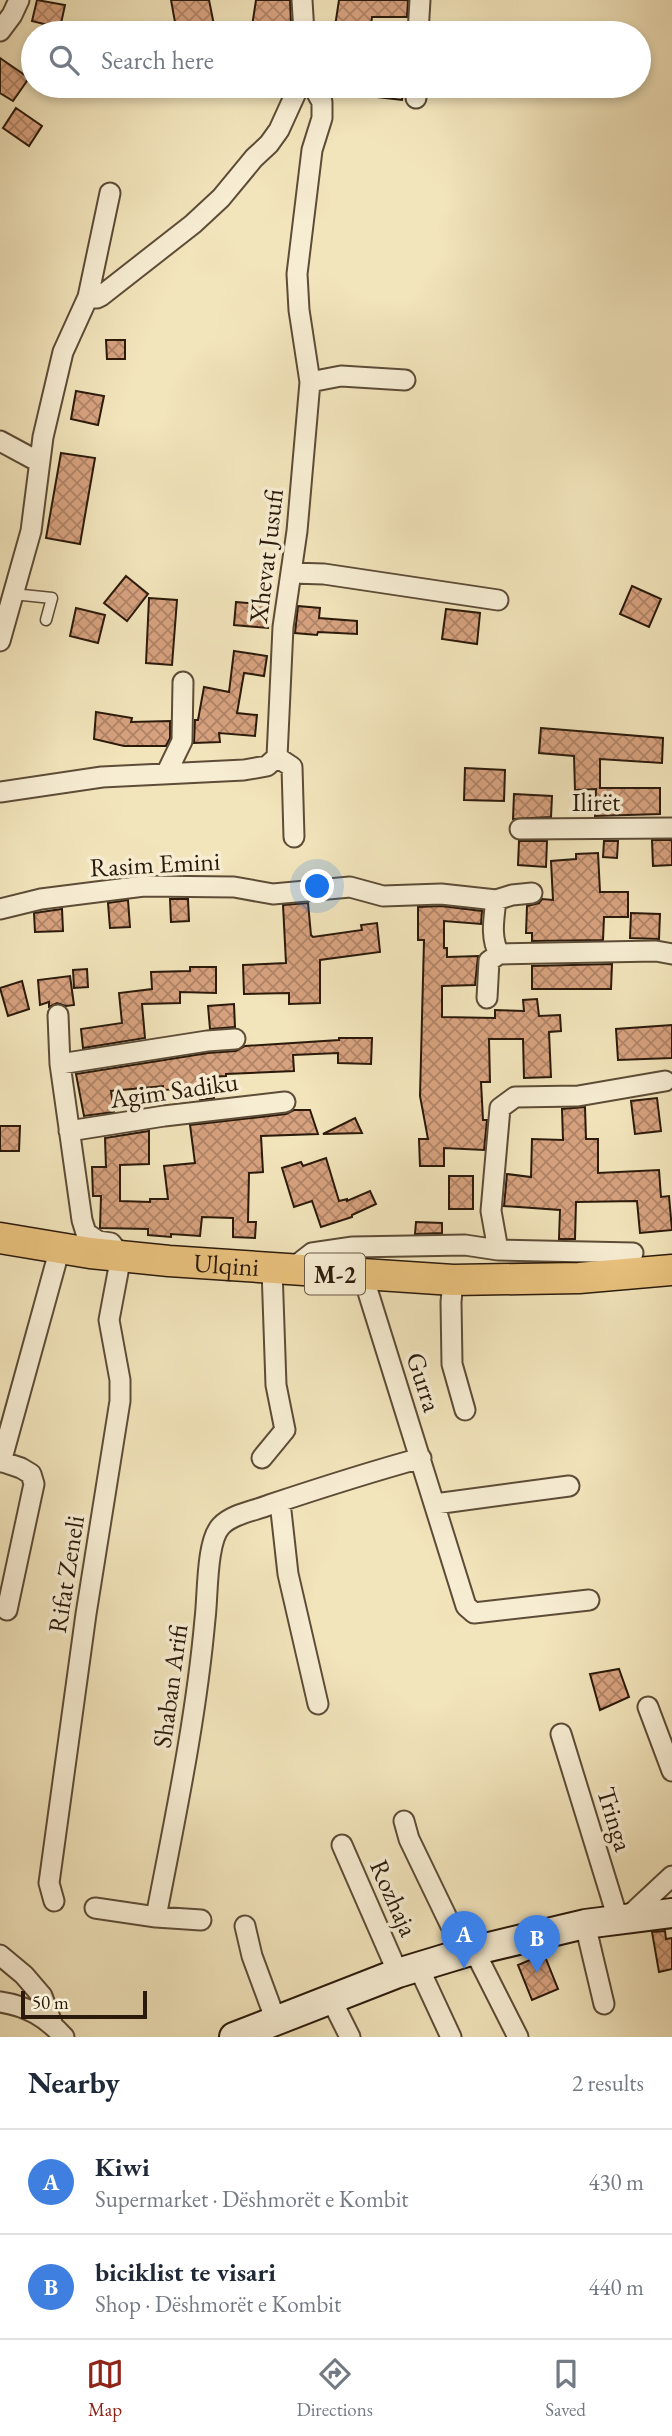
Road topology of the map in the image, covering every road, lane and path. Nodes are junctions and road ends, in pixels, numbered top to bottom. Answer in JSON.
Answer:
{"nodes":[{"id":1,"x":19,"y":0,"type":"edge"},
{"id":2,"x":303,"y":0,"type":"edge"},
{"id":3,"x":420,"y":0,"type":"edge"},
{"id":4,"x":304,"y":21,"type":"edge"},
{"id":5,"x":419,"y":21,"type":"edge"},
{"id":6,"x":0,"y":32,"type":"edge"},
{"id":7,"x":294,"y":98,"type":"edge"},
{"id":8,"x":320,"y":98,"type":"edge"},
{"id":9,"x":110,"y":193,"type":"dead end"},
{"id":10,"x":88,"y":297,"type":"junction"},
{"id":11,"x":405,"y":380,"type":"dead end"},
{"id":12,"x":310,"y":382,"type":"junction"},
{"id":13,"x":0,"y":441,"type":"edge"},
{"id":14,"x":39,"y":462,"type":"junction"},
{"id":15,"x":292,"y":573,"type":"junction"},
{"id":16,"x":11,"y":580,"type":"edge"},
{"id":17,"x":498,"y":600,"type":"dead end"},
{"id":18,"x":46,"y":620,"type":"dead end"},
{"id":19,"x":0,"y":640,"type":"edge"},
{"id":20,"x":183,"y":682,"type":"dead end"},
{"id":21,"x":277,"y":757,"type":"junction"},
{"id":22,"x":166,"y":774,"type":"junction"},
{"id":23,"x":0,"y":792,"type":"edge"},
{"id":24,"x":672,"y":828,"type":"edge"},
{"id":25,"x":520,"y":829,"type":"dead end"},
{"id":26,"x":294,"y":836,"type":"dead end"},
{"id":27,"x":532,"y":893,"type":"dead end"},
{"id":28,"x":496,"y":900,"type":"junction"},
{"id":29,"x":0,"y":909,"type":"edge"},
{"id":30,"x":499,"y":954,"type":"junction"},
{"id":31,"x":672,"y":954,"type":"edge"},
{"id":32,"x":486,"y":998,"type":"dead end"},
{"id":33,"x":58,"y":1016,"type":"dead end"},
{"id":34,"x":235,"y":1039,"type":"dead end"},
{"id":35,"x":60,"y":1064,"type":"junction"},
{"id":36,"x":665,"y":1081,"type":"dead end"},
{"id":37,"x":285,"y":1102,"type":"dead end"},
{"id":38,"x":69,"y":1130,"type":"junction"},
{"id":39,"x":0,"y":1238,"type":"edge"},
{"id":40,"x":60,"y":1248,"type":"junction"},
{"id":41,"x":498,"y":1250,"type":"junction"},
{"id":42,"x":633,"y":1253,"type":"dead end"},
{"id":43,"x":121,"y":1256,"type":"junction"},
{"id":44,"x":284,"y":1270,"type":"junction"},
{"id":45,"x":672,"y":1270,"type":"edge"},
{"id":46,"x":365,"y":1276,"type":"junction"},
{"id":47,"x":453,"y":1280,"type":"junction"},
{"id":48,"x":465,"y":1410,"type":"dead end"},
{"id":49,"x":262,"y":1458,"type":"dead end"},
{"id":50,"x":421,"y":1458,"type":"junction"},
{"id":51,"x":1,"y":1462,"type":"edge"},
{"id":52,"x":569,"y":1486,"type":"dead end"},
{"id":53,"x":280,"y":1502,"type":"junction"},
{"id":54,"x":435,"y":1504,"type":"junction"},
{"id":55,"x":589,"y":1600,"type":"dead end"},
{"id":56,"x":7,"y":1610,"type":"dead end"},
{"id":57,"x":318,"y":1704,"type":"dead end"},
{"id":58,"x":648,"y":1707,"type":"dead end"},
{"id":59,"x":561,"y":1734,"type":"dead end"},
{"id":60,"x":672,"y":1771,"type":"edge"},
{"id":61,"x":404,"y":1821,"type":"dead end"},
{"id":62,"x":342,"y":1845,"type":"dead end"},
{"id":63,"x":672,"y":1876,"type":"edge"},
{"id":64,"x":54,"y":1902,"type":"dead end"},
{"id":65,"x":95,"y":1909,"type":"dead end"},
{"id":66,"x":672,"y":1913,"type":"edge"},
{"id":67,"x":156,"y":1917,"type":"junction"},
{"id":68,"x":623,"y":1918,"type":"junction"},
{"id":69,"x":201,"y":1920,"type":"dead end"},
{"id":70,"x":585,"y":1924,"type":"junction"},
{"id":71,"x":245,"y":1926,"type":"dead end"},
{"id":72,"x":469,"y":1951,"type":"junction"},
{"id":73,"x":0,"y":1955,"type":"edge"},
{"id":74,"x":408,"y":1969,"type":"junction"},
{"id":75,"x":331,"y":1999,"type":"junction"},
{"id":76,"x":0,"y":2002,"type":"edge"},
{"id":77,"x":604,"y":2004,"type":"dead end"},
{"id":78,"x":276,"y":2021,"type":"junction"},
{"id":79,"x":58,"y":2030,"type":"edge"},
{"id":80,"x":234,"y":2037,"type":"edge"},
{"id":81,"x":350,"y":2037,"type":"edge"},
{"id":82,"x":452,"y":2037,"type":"edge"},
{"id":83,"x":518,"y":2037,"type":"edge"}],
"edges":[{"from":1,"to":6,"type":"street"},
{"from":2,"to":4,"type":"street"},
{"from":3,"to":5,"type":"street"},
{"from":7,"to":10,"type":"street"},
{"from":8,"to":12,"type":"street","name":"Xhevat Jusufi"},
{"from":9,"to":10,"type":"street"},
{"from":10,"to":14,"type":"street"},
{"from":11,"to":12,"type":"street"},
{"from":12,"to":15,"type":"street","name":"Xhevat Jusufi"},
{"from":13,"to":14,"type":"street"},
{"from":14,"to":16,"type":"street"},
{"from":15,"to":17,"type":"street"},
{"from":15,"to":21,"type":"street","name":"Xhevat Jusufi"},
{"from":16,"to":18,"type":"lane"},
{"from":16,"to":19,"type":"street"},
{"from":20,"to":22,"type":"street"},
{"from":21,"to":22,"type":"street"},
{"from":21,"to":26,"type":"street"},
{"from":22,"to":23,"type":"street"},
{"from":24,"to":25,"type":"street","name":"Ilirët"},
{"from":27,"to":28,"type":"street","name":"Rasim Emini"},
{"from":28,"to":29,"type":"street","name":"Rasim Emini"},
{"from":28,"to":30,"type":"street"},
{"from":30,"to":31,"type":"street"},
{"from":30,"to":32,"type":"street"},
{"from":33,"to":35,"type":"street"},
{"from":34,"to":35,"type":"street","name":"Agim Sadiku"},
{"from":35,"to":38,"type":"street"},
{"from":36,"to":41,"type":"street"},
{"from":37,"to":38,"type":"street","name":"Agim Sadiku"},
{"from":38,"to":43,"type":"street"},
{"from":39,"to":40,"type":"main road","name":"Ulqini","number":"M-2"},
{"from":40,"to":43,"type":"main road","name":"Ulqini","number":"M-2"},
{"from":40,"to":51,"type":"street"},
{"from":41,"to":42,"type":"street"},
{"from":41,"to":44,"type":"street"},
{"from":43,"to":44,"type":"main road","name":"Ulqini","number":"M-2"},
{"from":43,"to":64,"type":"street","name":"Rifat Zeneli"},
{"from":44,"to":46,"type":"main road","name":"Ulqini","number":"M-2"},
{"from":44,"to":49,"type":"street"},
{"from":45,"to":47,"type":"main road","name":"Ulqini","number":"M-2"},
{"from":46,"to":47,"type":"main road","name":"Ulqini","number":"M-2"},
{"from":46,"to":50,"type":"street","name":"Gurra"},
{"from":47,"to":48,"type":"street"},
{"from":50,"to":53,"type":"street","name":"Shaban Arifi"},
{"from":50,"to":54,"type":"street","name":"Gurra"},
{"from":51,"to":56,"type":"street"},
{"from":52,"to":54,"type":"street"},
{"from":53,"to":57,"type":"street"},
{"from":53,"to":67,"type":"street","name":"Shaban Arifi"},
{"from":54,"to":55,"type":"street","name":"Gurra"},
{"from":58,"to":60,"type":"street"},
{"from":59,"to":68,"type":"street","name":"Tringa"},
{"from":61,"to":72,"type":"street"},
{"from":62,"to":74,"type":"street","name":"Rozhaja"},
{"from":63,"to":68,"type":"street"},
{"from":65,"to":67,"type":"street"},
{"from":66,"to":68,"type":"main road"},
{"from":67,"to":69,"type":"street"},
{"from":68,"to":70,"type":"main road"},
{"from":70,"to":72,"type":"main road"},
{"from":70,"to":77,"type":"street"},
{"from":71,"to":78,"type":"street"},
{"from":72,"to":74,"type":"main road"},
{"from":72,"to":83,"type":"street"},
{"from":73,"to":79,"type":"street"},
{"from":74,"to":75,"type":"main road"},
{"from":74,"to":82,"type":"street","name":"Rozhaja"},
{"from":75,"to":78,"type":"main road"},
{"from":75,"to":81,"type":"street"},
{"from":76,"to":79,"type":"street"},
{"from":78,"to":80,"type":"main road"}]}
